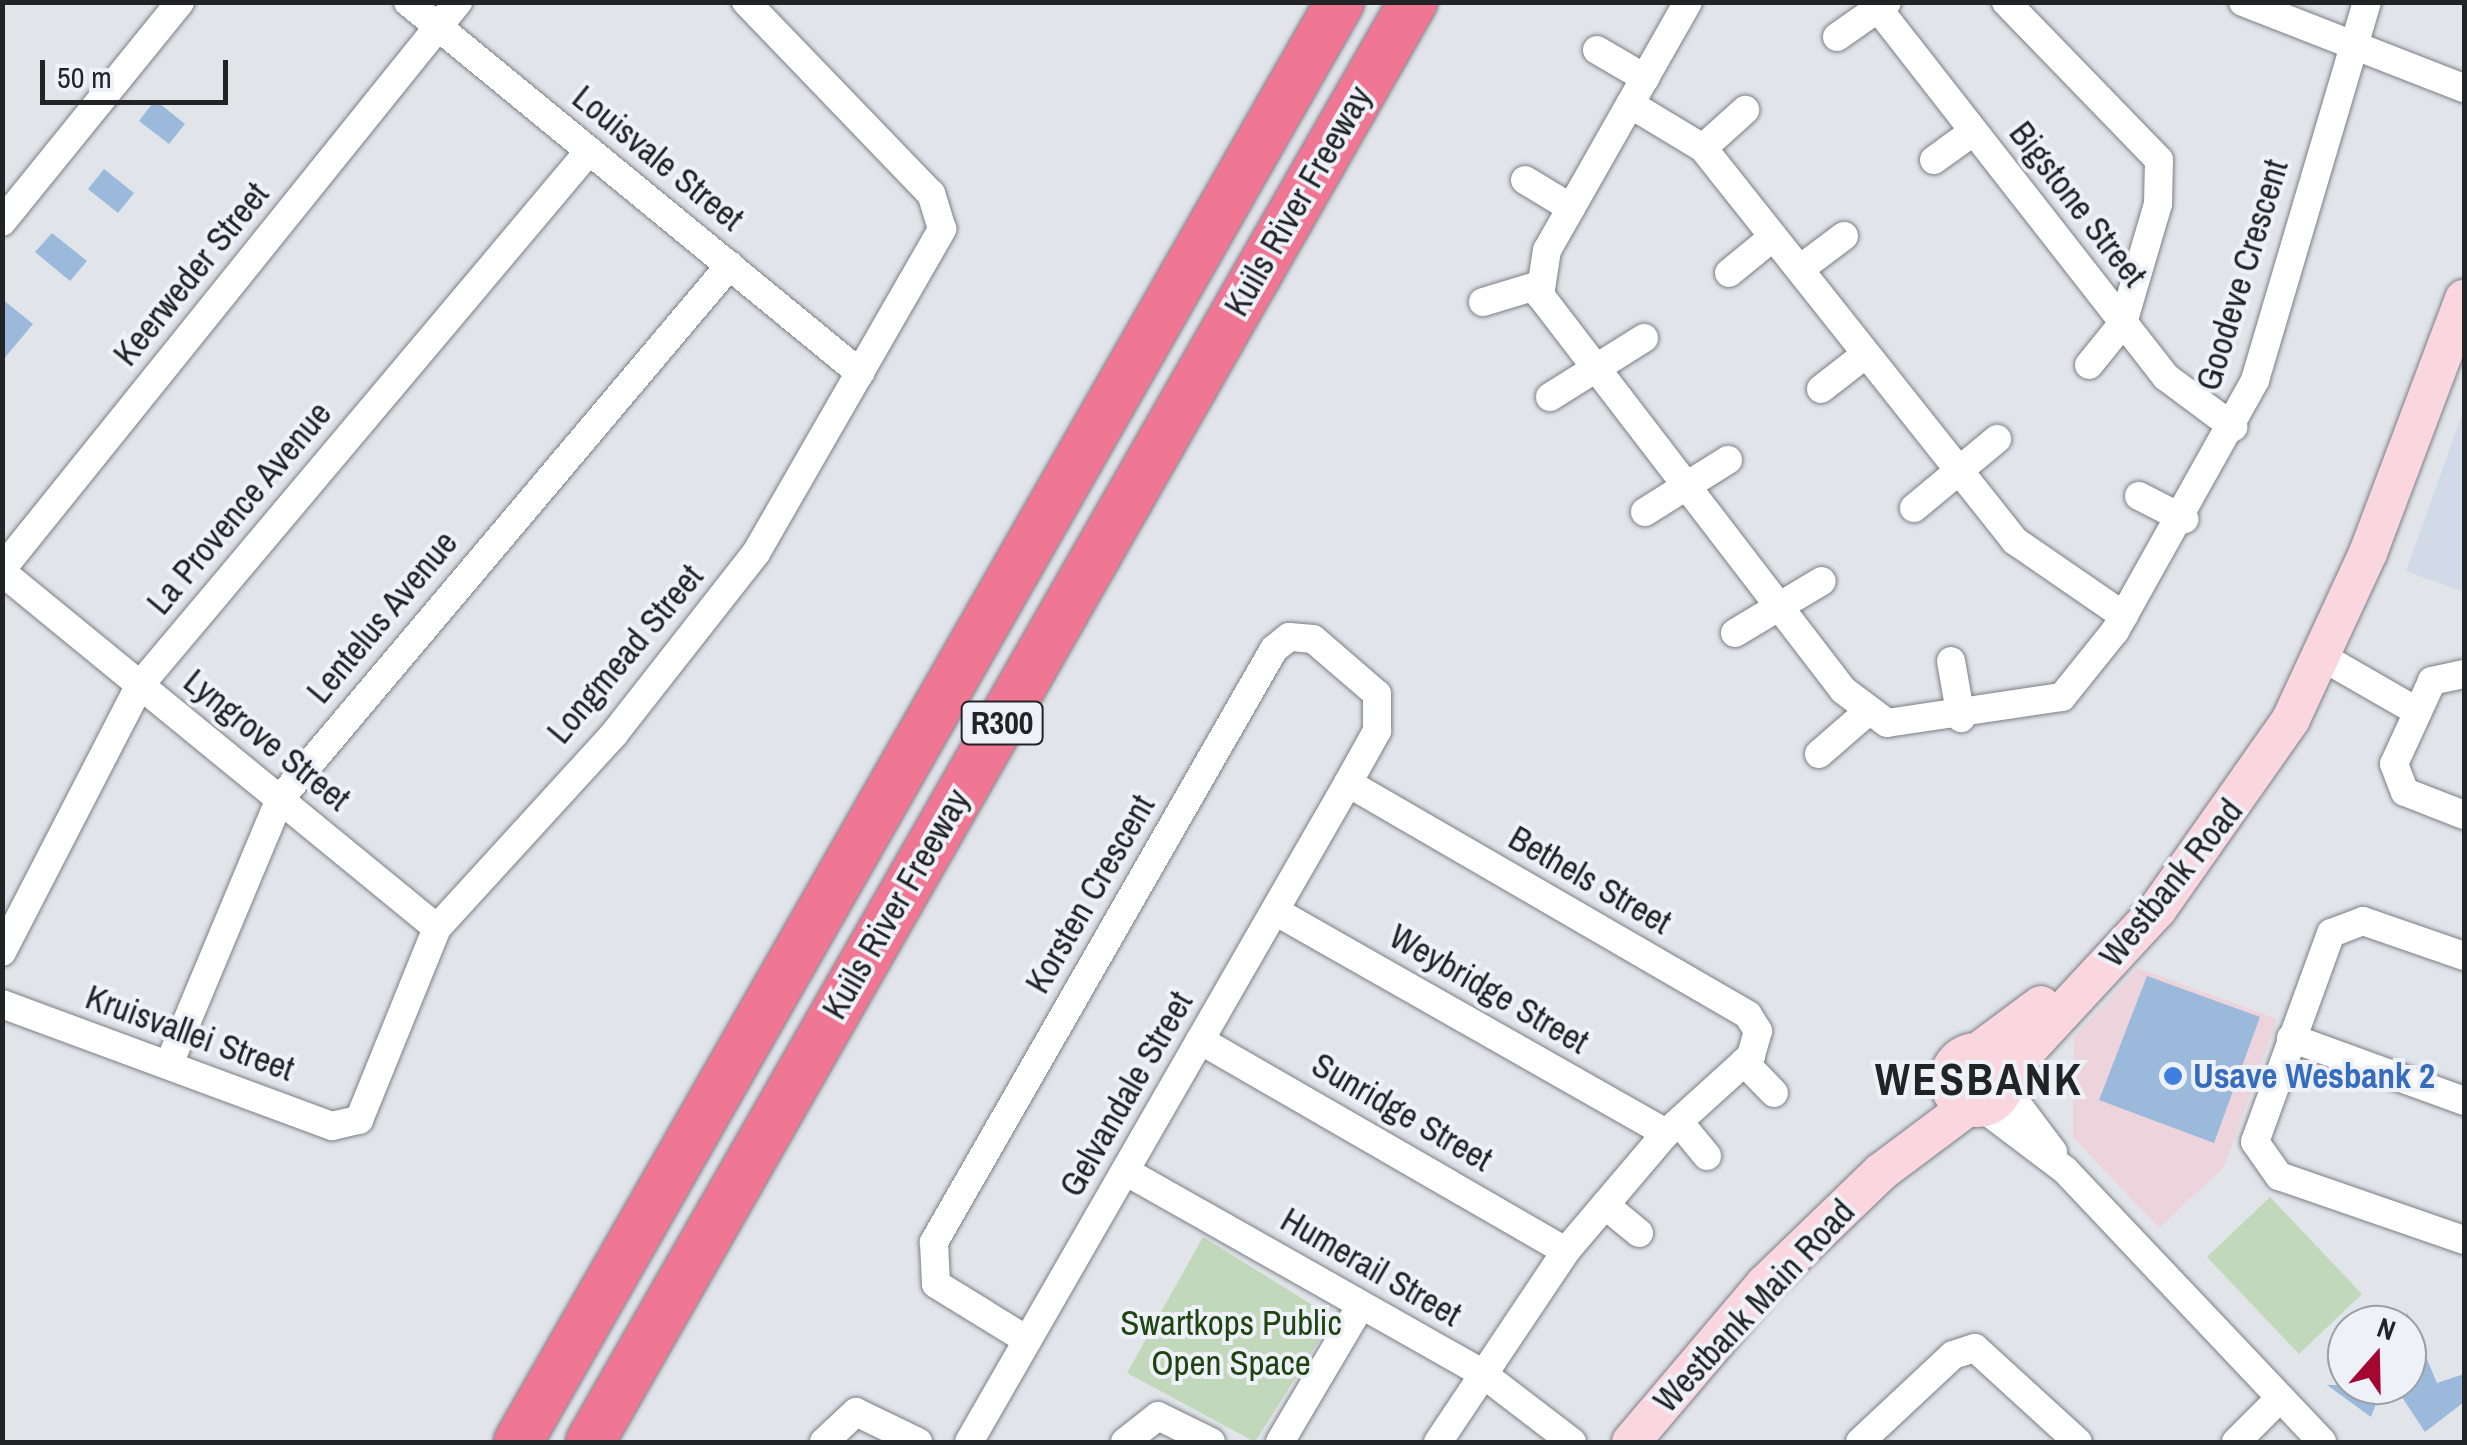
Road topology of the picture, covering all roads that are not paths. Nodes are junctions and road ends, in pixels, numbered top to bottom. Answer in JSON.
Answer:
{"nodes":[{"id":1,"x":180,"y":2,"type":"edge"},
{"id":2,"x":408,"y":2,"type":"edge"},
{"id":3,"x":458,"y":2,"type":"edge"},
{"id":4,"x":746,"y":2,"type":"edge"},
{"id":5,"x":1340,"y":2,"type":"edge"},
{"id":6,"x":1413,"y":2,"type":"edge"},
{"id":7,"x":1688,"y":2,"type":"edge"},
{"id":8,"x":2006,"y":2,"type":"edge"},
{"id":9,"x":2243,"y":2,"type":"edge"},
{"id":10,"x":2366,"y":2,"type":"edge"},
{"id":11,"x":1879,"y":5,"type":"edge"},
{"id":12,"x":438,"y":27,"type":"junction"},
{"id":13,"x":1837,"y":37,"type":"dead end"},
{"id":14,"x":2349,"y":45,"type":"junction"},
{"id":15,"x":1597,"y":50,"type":"dead end"},
{"id":16,"x":1645,"y":78,"type":"junction"},
{"id":17,"x":2464,"y":88,"type":"edge"},
{"id":18,"x":1630,"y":104,"type":"junction"},
{"id":19,"x":1744,"y":110,"type":"dead end"},
{"id":20,"x":1973,"y":132,"type":"junction"},
{"id":21,"x":1703,"y":148,"type":"junction"},
{"id":22,"x":589,"y":151,"type":"junction"},
{"id":23,"x":1934,"y":160,"type":"dead end"},
{"id":24,"x":1524,"y":180,"type":"dead end"},
{"id":25,"x":1572,"y":208,"type":"junction"},
{"id":26,"x":2,"y":222,"type":"edge"},
{"id":27,"x":1844,"y":236,"type":"dead end"},
{"id":28,"x":1774,"y":237,"type":"junction"},
{"id":29,"x":730,"y":265,"type":"junction"},
{"id":30,"x":1800,"y":269,"type":"junction"},
{"id":31,"x":1728,"y":273,"type":"dead end"},
{"id":32,"x":1539,"y":285,"type":"junction"},
{"id":33,"x":2464,"y":298,"type":"edge"},
{"id":34,"x":1484,"y":302,"type":"dead end"},
{"id":35,"x":2123,"y":323,"type":"junction"},
{"id":36,"x":1644,"y":338,"type":"dead end"},
{"id":37,"x":1866,"y":354,"type":"junction"},
{"id":38,"x":2089,"y":365,"type":"dead end"},
{"id":39,"x":1592,"y":370,"type":"junction"},
{"id":40,"x":860,"y":373,"type":"junction"},
{"id":41,"x":1821,"y":389,"type":"dead end"},
{"id":42,"x":1550,"y":397,"type":"dead end"},
{"id":43,"x":2233,"y":427,"type":"junction"},
{"id":44,"x":1997,"y":439,"type":"dead end"},
{"id":45,"x":1728,"y":460,"type":"dead end"},
{"id":46,"x":1957,"y":470,"type":"junction"},
{"id":47,"x":1685,"y":488,"type":"junction"},
{"id":48,"x":2139,"y":496,"type":"dead end"},
{"id":49,"x":1914,"y":508,"type":"dead end"},
{"id":50,"x":1645,"y":512,"type":"dead end"},
{"id":51,"x":2184,"y":519,"type":"junction"},
{"id":52,"x":2,"y":570,"type":"edge"},
{"id":53,"x":1822,"y":580,"type":"dead end"},
{"id":54,"x":1780,"y":606,"type":"junction"},
{"id":55,"x":2124,"y":616,"type":"junction"},
{"id":56,"x":1735,"y":633,"type":"dead end"},
{"id":57,"x":1951,"y":660,"type":"dead end"},
{"id":58,"x":2314,"y":664,"type":"junction"},
{"id":59,"x":2464,"y":674,"type":"edge"},
{"id":60,"x":140,"y":685,"type":"junction"},
{"id":61,"x":2414,"y":709,"type":"junction"},
{"id":62,"x":1865,"y":714,"type":"junction"},
{"id":63,"x":1961,"y":718,"type":"junction"},
{"id":64,"x":1819,"y":754,"type":"dead end"},
{"id":65,"x":1348,"y":783,"type":"junction"},
{"id":66,"x":280,"y":799,"type":"junction"},
{"id":67,"x":2464,"y":814,"type":"edge"},
{"id":68,"x":1275,"y":911,"type":"junction"},
{"id":69,"x":437,"y":928,"type":"junction"},
{"id":70,"x":2,"y":952,"type":"edge"},
{"id":71,"x":2464,"y":956,"type":"edge"},
{"id":72,"x":2,"y":1004,"type":"edge"},
{"id":73,"x":2291,"y":1038,"type":"junction"},
{"id":74,"x":1200,"y":1040,"type":"junction"},
{"id":75,"x":1744,"y":1062,"type":"junction"},
{"id":76,"x":169,"y":1064,"type":"junction"},
{"id":77,"x":1982,"y":1085,"type":"junction"},
{"id":78,"x":1774,"y":1094,"type":"dead end"},
{"id":79,"x":2464,"y":1101,"type":"edge"},
{"id":80,"x":351,"y":1126,"type":"joint"},
{"id":81,"x":1672,"y":1128,"type":"junction"},
{"id":82,"x":1707,"y":1156,"type":"dead end"},
{"id":83,"x":1125,"y":1171,"type":"junction"},
{"id":84,"x":1605,"y":1206,"type":"junction"},
{"id":85,"x":1639,"y":1234,"type":"dead end"},
{"id":86,"x":2464,"y":1240,"type":"edge"},
{"id":87,"x":1566,"y":1251,"type":"junction"},
{"id":88,"x":1362,"y":1305,"type":"junction"},
{"id":89,"x":1028,"y":1340,"type":"junction"},
{"id":90,"x":1479,"y":1371,"type":"junction"},
{"id":91,"x":2280,"y":1398,"type":"junction"},
{"id":92,"x":518,"y":1442,"type":"edge"},
{"id":93,"x":590,"y":1442,"type":"edge"},
{"id":94,"x":824,"y":1442,"type":"edge"},
{"id":95,"x":918,"y":1442,"type":"edge"},
{"id":96,"x":969,"y":1442,"type":"edge"},
{"id":97,"x":1125,"y":1442,"type":"edge"},
{"id":98,"x":1211,"y":1442,"type":"edge"},
{"id":99,"x":1280,"y":1442,"type":"edge"},
{"id":100,"x":1438,"y":1442,"type":"edge"},
{"id":101,"x":1572,"y":1442,"type":"edge"},
{"id":102,"x":1631,"y":1442,"type":"edge"},
{"id":103,"x":1860,"y":1442,"type":"edge"},
{"id":104,"x":2078,"y":1442,"type":"edge"},
{"id":105,"x":2236,"y":1442,"type":"edge"},
{"id":106,"x":2322,"y":1442,"type":"edge"}],
"edges":[{"from":1,"to":26,"type":"street"},
{"from":2,"to":12,"type":"street","name":"Louisvale Street"},
{"from":3,"to":12,"type":"street","name":"Keerweder Street"},
{"from":4,"to":40,"type":"street","name":"Longmead Street"},
{"from":5,"to":92,"type":"highway","name":"Kuils River Freeway","number":"R300"},
{"from":6,"to":93,"type":"highway","name":"Kuils River Freeway","number":"R300"},
{"from":7,"to":16,"type":"street"},
{"from":8,"to":35,"type":"street"},
{"from":9,"to":14,"type":"street"},
{"from":10,"to":14,"type":"street","name":"Goodeve Crescent"},
{"from":11,"to":13,"type":"street","name":"Bigstone Street"},
{"from":11,"to":20,"type":"street","name":"Bigstone Street"},
{"from":12,"to":22,"type":"street","name":"Louisvale Street"},
{"from":12,"to":52,"type":"street","name":"Keerweder Street"},
{"from":14,"to":17,"type":"street"},
{"from":14,"to":43,"type":"street","name":"Goodeve Crescent"},
{"from":15,"to":16,"type":"street"},
{"from":16,"to":18,"type":"street"},
{"from":18,"to":21,"type":"street"},
{"from":18,"to":25,"type":"street"},
{"from":19,"to":21,"type":"street"},
{"from":20,"to":23,"type":"street","name":"Bigstone Street"},
{"from":20,"to":35,"type":"street","name":"Bigstone Street"},
{"from":21,"to":28,"type":"street"},
{"from":22,"to":29,"type":"street","name":"Louisvale Street"},
{"from":22,"to":60,"type":"street","name":"La Provence Avenue"},
{"from":24,"to":25,"type":"street"},
{"from":25,"to":32,"type":"street"},
{"from":27,"to":30,"type":"street"},
{"from":28,"to":30,"type":"street"},
{"from":28,"to":31,"type":"street"},
{"from":29,"to":40,"type":"street","name":"Louisvale Street"},
{"from":29,"to":66,"type":"street","name":"Lentelus Avenue"},
{"from":30,"to":37,"type":"street"},
{"from":32,"to":34,"type":"street"},
{"from":32,"to":39,"type":"street"},
{"from":33,"to":58,"type":"street","name":"Westbank Road"},
{"from":35,"to":38,"type":"street","name":"Bigstone Street"},
{"from":35,"to":43,"type":"street","name":"Bigstone Street"},
{"from":36,"to":39,"type":"street"},
{"from":37,"to":41,"type":"street"},
{"from":37,"to":46,"type":"street"},
{"from":39,"to":42,"type":"street"},
{"from":39,"to":47,"type":"street"},
{"from":40,"to":69,"type":"street","name":"Longmead Street"},
{"from":43,"to":51,"type":"street","name":"Goodeve Crescent"},
{"from":44,"to":46,"type":"street"},
{"from":45,"to":47,"type":"street"},
{"from":46,"to":49,"type":"street"},
{"from":46,"to":55,"type":"street"},
{"from":47,"to":50,"type":"street"},
{"from":47,"to":54,"type":"street"},
{"from":48,"to":51,"type":"street"},
{"from":51,"to":55,"type":"street","name":"Goodeve Crescent"},
{"from":52,"to":60,"type":"street","name":"Lyngrove Street"},
{"from":53,"to":54,"type":"street"},
{"from":54,"to":56,"type":"street"},
{"from":54,"to":62,"type":"street"},
{"from":55,"to":63,"type":"street","name":"Goodeve Crescent"},
{"from":57,"to":63,"type":"street"},
{"from":58,"to":61,"type":"street"},
{"from":58,"to":77,"type":"street","name":"Westbank Road"},
{"from":59,"to":61,"type":"street"},
{"from":60,"to":66,"type":"street","name":"Lyngrove Street"},
{"from":60,"to":70,"type":"street","name":"La Provence Avenue"},
{"from":61,"to":67,"type":"street"},
{"from":62,"to":63,"type":"street","name":"Goodeve Crescent"},
{"from":62,"to":64,"type":"street"},
{"from":65,"to":68,"type":"street","name":"Gelvandale Street"},
{"from":65,"to":75,"type":"street","name":"Bethels Street"},
{"from":65,"to":89,"type":"street","name":"Korsten Crescent"},
{"from":66,"to":69,"type":"street","name":"Lyngrove Street"},
{"from":66,"to":76,"type":"street","name":"Lentelus Avenue"},
{"from":68,"to":74,"type":"street","name":"Gelvandale Street"},
{"from":68,"to":81,"type":"street","name":"Weybridge Street"},
{"from":69,"to":80,"type":"street","name":"Longmead Street"},
{"from":71,"to":73,"type":"street"},
{"from":72,"to":76,"type":"street","name":"Kruisvallei Street"},
{"from":73,"to":79,"type":"street"},
{"from":73,"to":86,"type":"street"},
{"from":74,"to":83,"type":"street","name":"Gelvandale Street"},
{"from":74,"to":87,"type":"street","name":"Sunridge Street"},
{"from":75,"to":78,"type":"street"},
{"from":75,"to":81,"type":"street"},
{"from":76,"to":80,"type":"street","name":"Kruisvallei Street"},
{"from":77,"to":91,"type":"street"},
{"from":77,"to":102,"type":"street","name":"Westbank Main Road"},
{"from":81,"to":82,"type":"street"},
{"from":81,"to":84,"type":"street"},
{"from":83,"to":88,"type":"street","name":"Humerail Street"},
{"from":83,"to":89,"type":"street","name":"Gelvandale Street"},
{"from":84,"to":85,"type":"street"},
{"from":84,"to":87,"type":"street"},
{"from":87,"to":90,"type":"street"},
{"from":88,"to":90,"type":"street","name":"Humerail Street"},
{"from":88,"to":99,"type":"street"},
{"from":89,"to":96,"type":"street","name":"Gelvandale Street"},
{"from":90,"to":100,"type":"street"},
{"from":90,"to":101,"type":"street","name":"Humerail Street"},
{"from":91,"to":105,"type":"street"},
{"from":91,"to":106,"type":"street"},
{"from":94,"to":95,"type":"street"},
{"from":97,"to":98,"type":"street"},
{"from":103,"to":104,"type":"street"}]}
